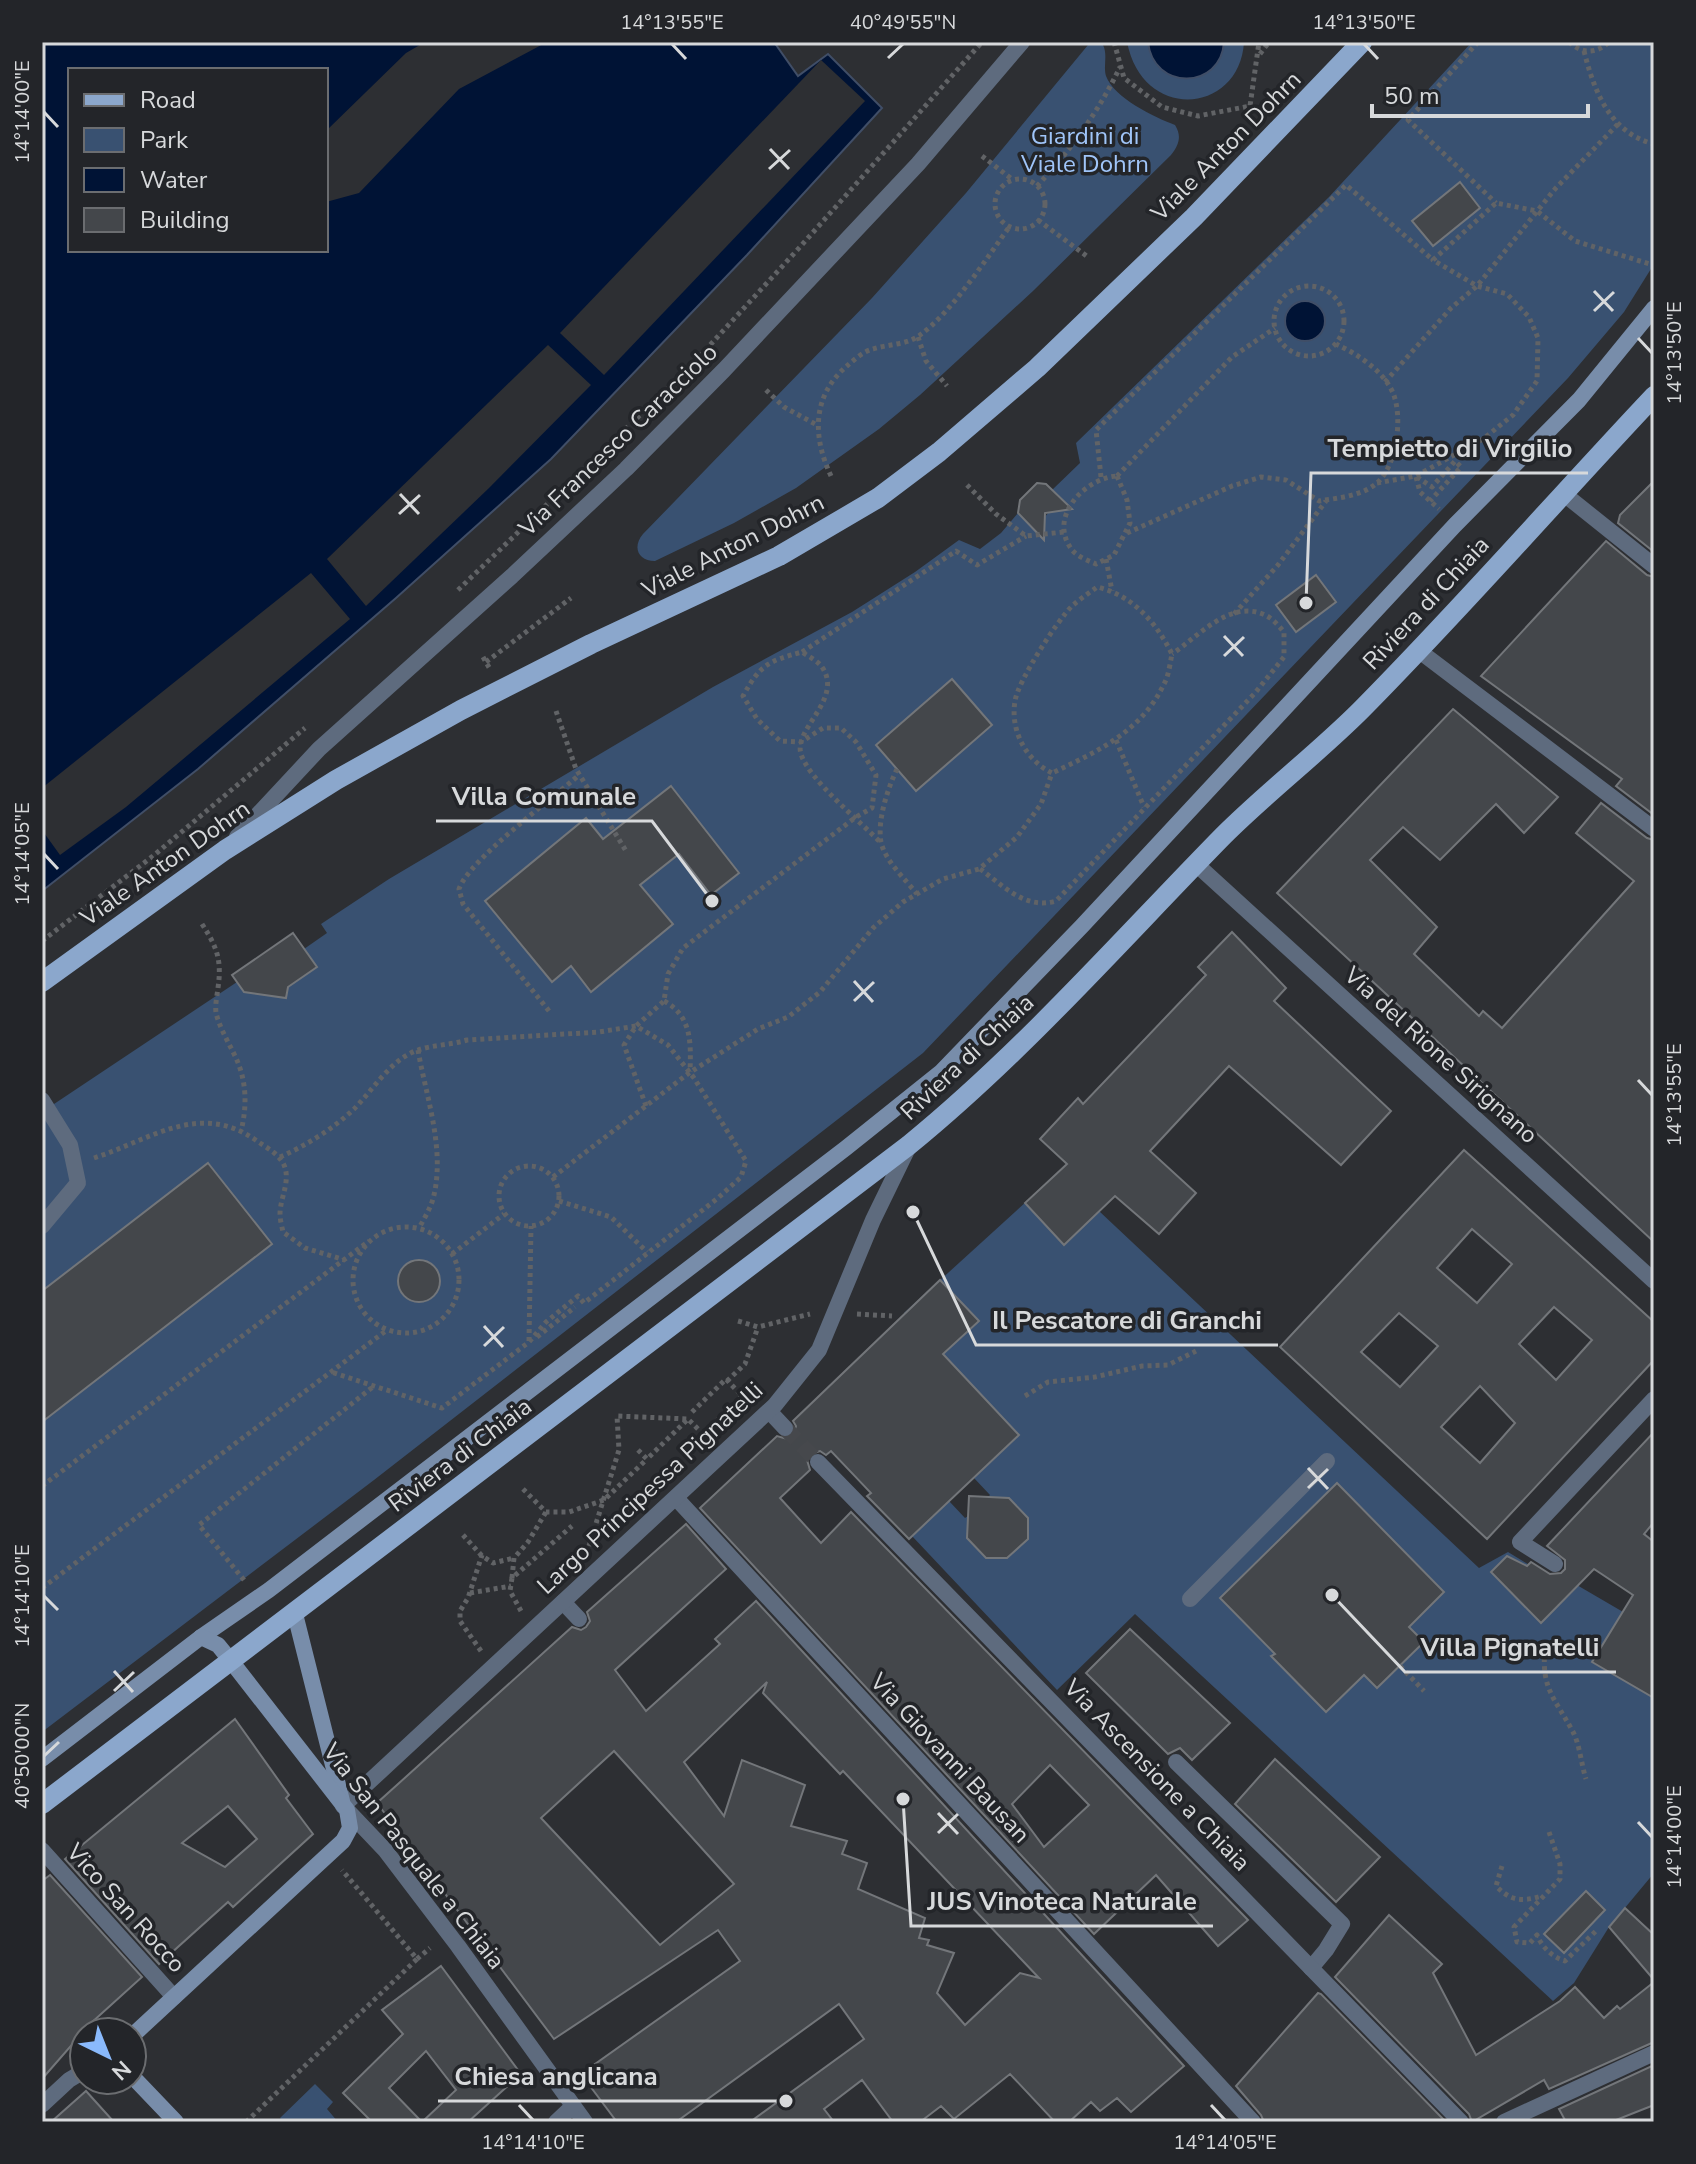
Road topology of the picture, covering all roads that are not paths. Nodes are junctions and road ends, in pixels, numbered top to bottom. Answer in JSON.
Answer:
{"nodes":[{"id":1,"x":1022,"y":42,"type":"edge"},
{"id":2,"x":1362,"y":42,"type":"edge"},
{"id":3,"x":1654,"y":308,"type":"edge"},
{"id":4,"x":1654,"y":396,"type":"edge"},
{"id":5,"x":1564,"y":494,"type":"junction"},
{"id":6,"x":1654,"y":566,"type":"edge"},
{"id":7,"x":1418,"y":650,"type":"junction"},
{"id":8,"x":1654,"y":829,"type":"edge"},
{"id":9,"x":225,"y":850,"type":"junction"},
{"id":10,"x":1196,"y":864,"type":"junction"},
{"id":11,"x":42,"y":982,"type":"edge"},
{"id":12,"x":42,"y":1100,"type":"edge"},
{"id":13,"x":909,"y":1145,"type":"junction"},
{"id":14,"x":42,"y":1226,"type":"edge"},
{"id":15,"x":1654,"y":1281,"type":"edge"},
{"id":16,"x":1654,"y":1399,"type":"edge"},
{"id":17,"x":769,"y":1411,"type":"junction"},
{"id":18,"x":785,"y":1428,"type":"tunnel mouth"},
{"id":19,"x":1327,"y":1461,"type":"dead end"},
{"id":20,"x":818,"y":1462,"type":"tunnel mouth"},
{"id":21,"x":676,"y":1498,"type":"junction"},
{"id":22,"x":1555,"y":1564,"type":"dead end"},
{"id":23,"x":1190,"y":1599,"type":"dead end"},
{"id":24,"x":563,"y":1602,"type":"junction"},
{"id":25,"x":295,"y":1614,"type":"junction"},
{"id":26,"x":579,"y":1619,"type":"dead end"},
{"id":27,"x":201,"y":1637,"type":"junction"},
{"id":28,"x":231,"y":1661,"type":"junction"},
{"id":29,"x":42,"y":1759,"type":"edge"},
{"id":30,"x":1176,"y":1762,"type":"dead end"},
{"id":31,"x":42,"y":1804,"type":"edge"},
{"id":32,"x":345,"y":1808,"type":"junction"},
{"id":33,"x":42,"y":1850,"type":"edge"},
{"id":34,"x":1311,"y":1968,"type":"junction"},
{"id":35,"x":174,"y":1997,"type":"junction"},
{"id":36,"x":148,"y":2021,"type":"edge"},
{"id":37,"x":1654,"y":2053,"type":"edge"},
{"id":38,"x":68,"y":2081,"type":"edge"},
{"id":39,"x":148,"y":2093,"type":"edge"},
{"id":40,"x":42,"y":2105,"type":"edge"},
{"id":41,"x":573,"y":2106,"type":"junction"},
{"id":42,"x":176,"y":2122,"type":"edge"},
{"id":43,"x":556,"y":2122,"type":"edge"},
{"id":44,"x":585,"y":2122,"type":"edge"},
{"id":45,"x":1253,"y":2122,"type":"edge"},
{"id":46,"x":1461,"y":2122,"type":"edge"},
{"id":47,"x":1504,"y":2122,"type":"edge"}],
"edges":[{"from":1,"to":9,"type":"street","name":"Via Francesco Caracciolo"},
{"from":2,"to":9,"type":"main road","name":"Viale Anton Dohrn"},
{"from":3,"to":27,"type":"street","name":"Riviera di Chiaia"},
{"from":4,"to":5,"type":"main road","name":"Riviera di Chiaia"},
{"from":5,"to":6,"type":"street"},
{"from":5,"to":7,"type":"main road","name":"Riviera di Chiaia"},
{"from":7,"to":8,"type":"street"},
{"from":7,"to":10,"type":"main road","name":"Riviera di Chiaia"},
{"from":9,"to":11,"type":"main road","name":"Viale Anton Dohrn"},
{"from":10,"to":13,"type":"main road","name":"Riviera di Chiaia"},
{"from":10,"to":15,"type":"street","name":"Via del Rione Sirignano"},
{"from":12,"to":14,"type":"street"},
{"from":13,"to":17,"type":"street","name":"Largo Principessa Pignatelli"},
{"from":13,"to":25,"type":"main road","name":"Riviera di Chiaia"},
{"from":16,"to":22,"type":"street"},
{"from":17,"to":18,"type":"street"},
{"from":17,"to":21,"type":"street","name":"Largo Principessa Pignatelli"},
{"from":19,"to":23,"type":"street"},
{"from":20,"to":34,"type":"street","name":"Via Ascensione a Chiaia"},
{"from":21,"to":24,"type":"street","name":"Largo Principessa Pignatelli"},
{"from":21,"to":45,"type":"street","name":"Via Giovanni Bausan"},
{"from":24,"to":26,"type":"street"},
{"from":24,"to":32,"type":"street","name":"Largo Principessa Pignatelli"},
{"from":25,"to":28,"type":"main road","name":"Riviera di Chiaia"},
{"from":25,"to":32,"type":"street"},
{"from":27,"to":28,"type":"street"},
{"from":27,"to":29,"type":"street","name":"Riviera di Chiaia"},
{"from":28,"to":31,"type":"main road","name":"Riviera di Chiaia"},
{"from":28,"to":32,"type":"street","name":"Via San Pasquale a Chiaia"},
{"from":30,"to":34,"type":"street"},
{"from":32,"to":35,"type":"street"},
{"from":32,"to":41,"type":"street","name":"Via San Pasquale a Chiaia"},
{"from":33,"to":35,"type":"street","name":"Vico San Rocco"},
{"from":34,"to":46,"type":"street","name":"Via Ascensione a Chiaia"},
{"from":35,"to":36,"type":"street"},
{"from":37,"to":47,"type":"street"},
{"from":38,"to":40,"type":"street"},
{"from":39,"to":42,"type":"street"},
{"from":41,"to":43,"type":"street"},
{"from":41,"to":44,"type":"street","name":"Via San Pasquale a Chiaia"}]}
